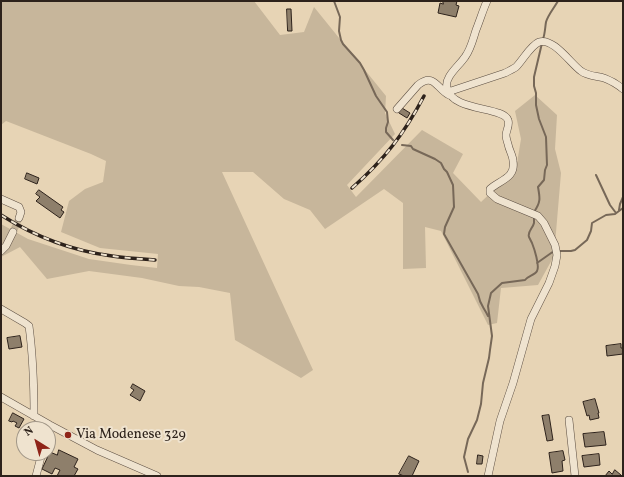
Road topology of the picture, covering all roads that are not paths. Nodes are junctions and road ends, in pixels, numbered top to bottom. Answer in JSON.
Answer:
{"nodes":[{"id":1,"x":487,"y":1,"type":"edge"},
{"id":2,"x":623,"y":89,"type":"edge"},
{"id":3,"x":449,"y":93,"type":"junction"},
{"id":4,"x":397,"y":109,"type":"dead end"},
{"id":5,"x":1,"y":199,"type":"edge"},
{"id":6,"x":20,"y":218,"type":"dead end"},
{"id":7,"x":13,"y":232,"type":"tunnel mouth"},
{"id":8,"x":1,"y":251,"type":"edge"},
{"id":9,"x":1,"y":309,"type":"edge"},
{"id":10,"x":1,"y":397,"type":"edge"},
{"id":11,"x":34,"y":416,"type":"junction"},
{"id":12,"x":569,"y":420,"type":"dead end"},
{"id":13,"x":40,"y":421,"type":"edge"},
{"id":14,"x":56,"y":432,"type":"edge"},
{"id":15,"x":40,"y":461,"type":"edge"},
{"id":16,"x":36,"y":476,"type":"edge"},
{"id":17,"x":157,"y":476,"type":"edge"},
{"id":18,"x":488,"y":476,"type":"edge"},
{"id":19,"x":575,"y":476,"type":"edge"}],
"edges":[{"from":1,"to":3,"type":"street"},
{"from":2,"to":3,"type":"street"},
{"from":3,"to":4,"type":"street"},
{"from":3,"to":18,"type":"street"},
{"from":5,"to":6,"type":"street"},
{"from":7,"to":8,"type":"street"},
{"from":9,"to":11,"type":"street"},
{"from":10,"to":11,"type":"street"},
{"from":11,"to":13,"type":"street"},
{"from":12,"to":19,"type":"street"},
{"from":14,"to":17,"type":"street"},
{"from":15,"to":16,"type":"street"}]}
